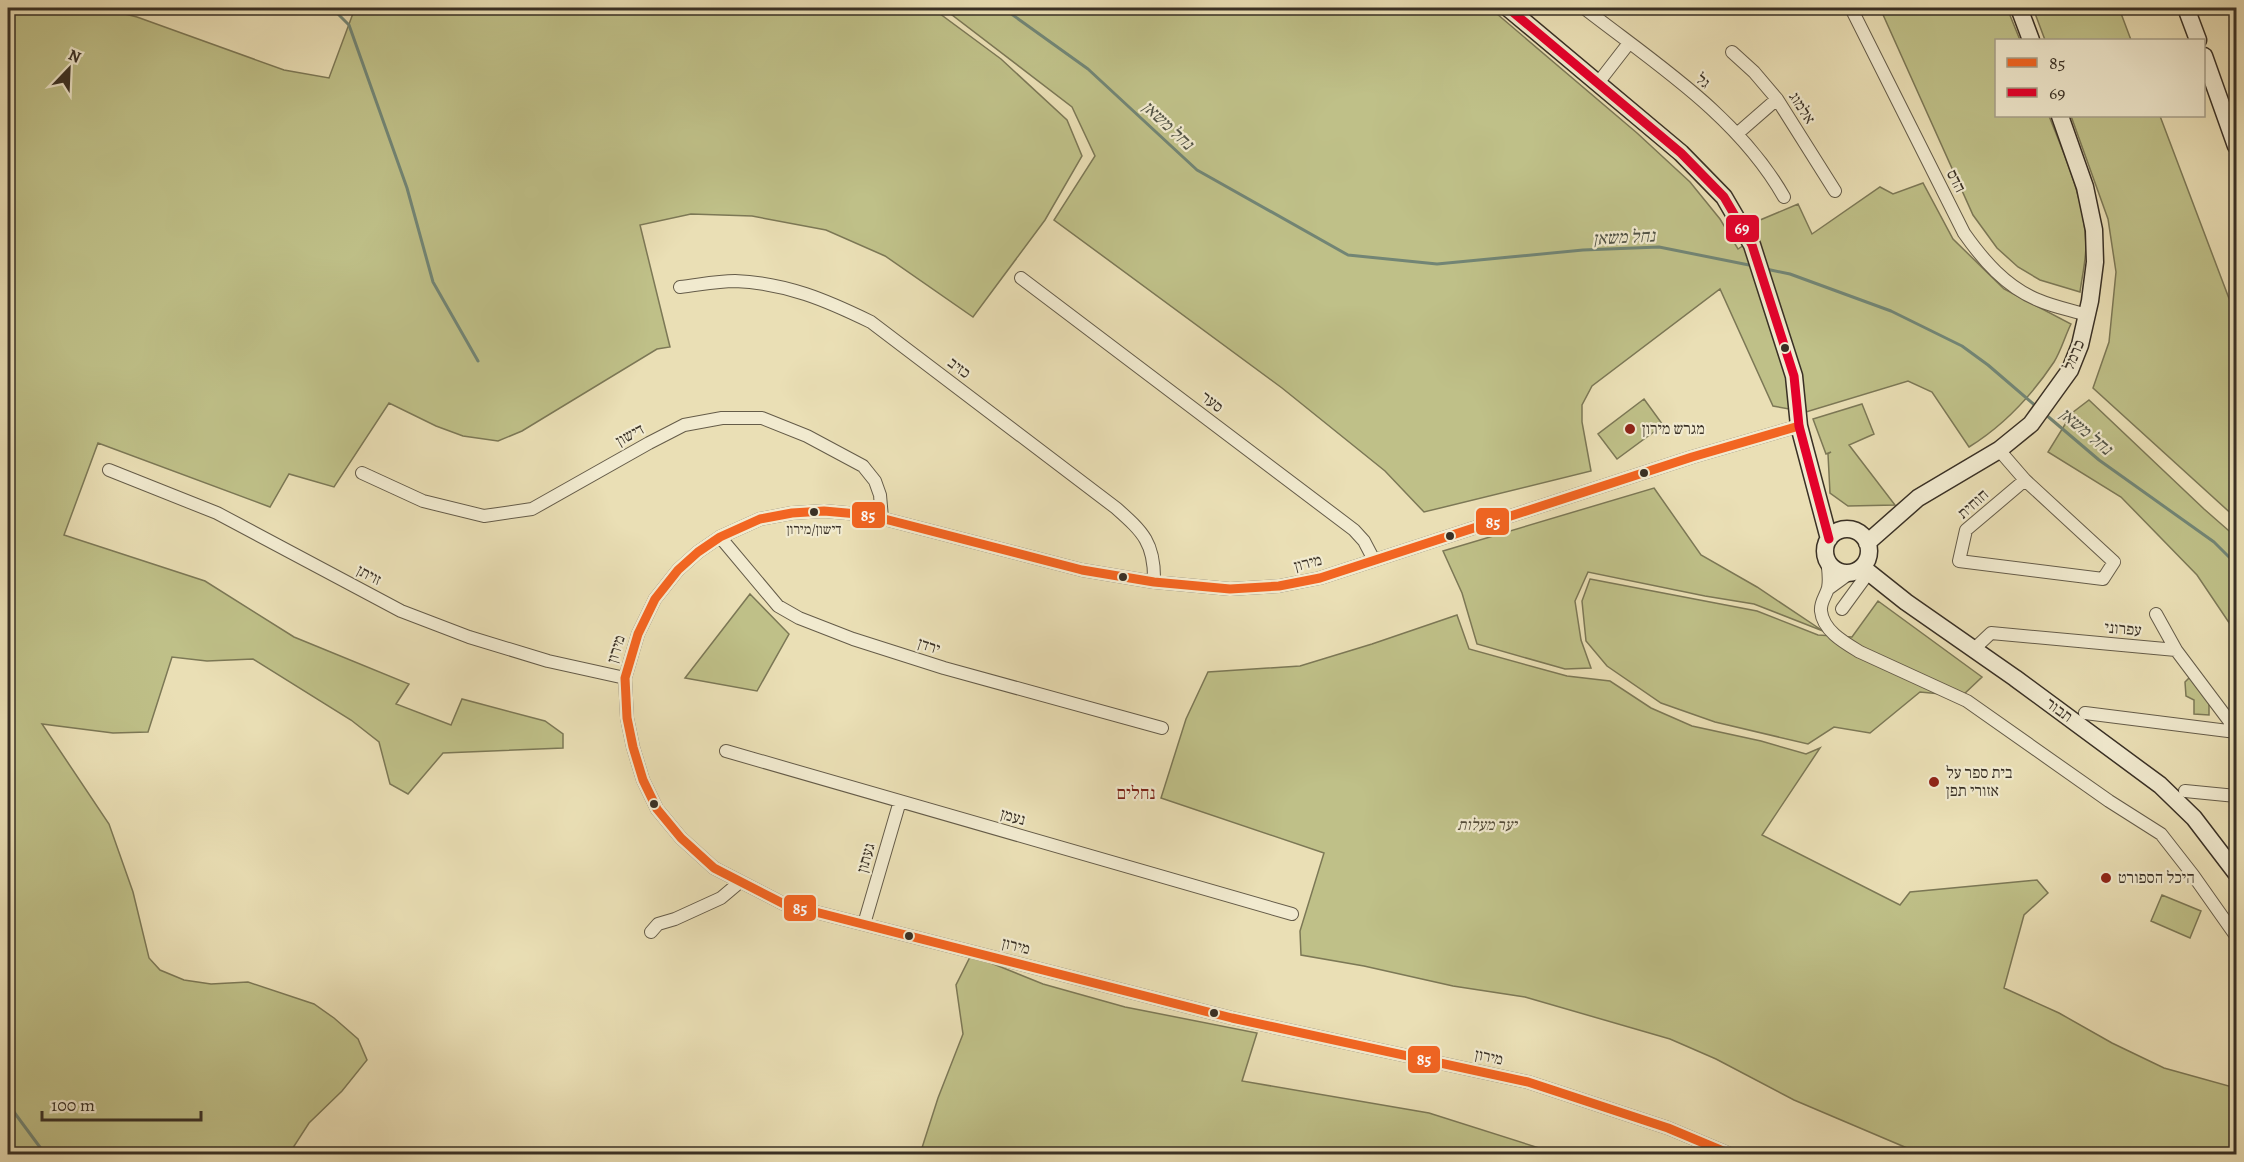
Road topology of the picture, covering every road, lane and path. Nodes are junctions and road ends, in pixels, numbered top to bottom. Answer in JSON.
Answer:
{"nodes":[{"id":1,"x":1508,"y":8,"type":"edge"},
{"id":2,"x":1584,"y":8,"type":"edge"},
{"id":3,"x":1851,"y":8,"type":"edge"},
{"id":4,"x":2019,"y":8,"type":"edge"},
{"id":5,"x":2186,"y":8,"type":"edge"},
{"id":6,"x":2031,"y":39,"type":"edge"},
{"id":7,"x":2198,"y":39,"type":"edge"},
{"id":8,"x":1629,"y":43,"type":"junction"},
{"id":9,"x":1732,"y":52,"type":"dead end"},
{"id":10,"x":2205,"y":58,"type":"edge"},
{"id":11,"x":1598,"y":83,"type":"junction"},
{"id":12,"x":1777,"y":99,"type":"junction"},
{"id":13,"x":2230,"y":110,"type":"edge"},
{"id":14,"x":2060,"y":117,"type":"edge"},
{"id":15,"x":1738,"y":133,"type":"junction"},
{"id":16,"x":2236,"y":146,"type":"edge"},
{"id":17,"x":1835,"y":191,"type":"dead end"},
{"id":18,"x":1784,"y":197,"type":"dead end"},
{"id":19,"x":1021,"y":278,"type":"dead end"},
{"id":20,"x":680,"y":287,"type":"dead end"},
{"id":21,"x":2087,"y":315,"type":"junction"},
{"id":22,"x":1799,"y":426,"type":"junction"},
{"id":23,"x":1999,"y":450,"type":"junction"},
{"id":24,"x":109,"y":470,"type":"dead end"},
{"id":25,"x":362,"y":473,"type":"dead end"},
{"id":26,"x":2025,"y":480,"type":"junction"},
{"id":27,"x":882,"y":519,"type":"junction"},
{"id":28,"x":720,"y":537,"type":"junction"},
{"id":29,"x":1829,"y":539,"type":"junction"},
{"id":30,"x":1867,"y":543,"type":"junction"},
{"id":31,"x":1827,"y":559,"type":"junction"},
{"id":32,"x":1374,"y":560,"type":"junction"},
{"id":33,"x":1860,"y":570,"type":"junction"},
{"id":34,"x":1154,"y":582,"type":"junction"},
{"id":35,"x":1828,"y":589,"type":"junction"},
{"id":36,"x":1842,"y":609,"type":"dead end"},
{"id":37,"x":2156,"y":614,"type":"dead end"},
{"id":38,"x":1974,"y":649,"type":"junction"},
{"id":39,"x":2176,"y":650,"type":"junction"},
{"id":40,"x":625,"y":678,"type":"junction"},
{"id":41,"x":2085,"y":713,"type":"dead end"},
{"id":42,"x":1162,"y":728,"type":"dead end"},
{"id":43,"x":2236,"y":731,"type":"edge"},
{"id":44,"x":726,"y":752,"type":"dead end"},
{"id":45,"x":2185,"y":791,"type":"dead end"},
{"id":46,"x":2236,"y":796,"type":"edge"},
{"id":47,"x":900,"y":801,"type":"junction"},
{"id":48,"x":2236,"y":873,"type":"edge"},
{"id":49,"x":740,"y":882,"type":"junction"},
{"id":50,"x":1292,"y":914,"type":"dead end"},
{"id":51,"x":864,"y":924,"type":"junction"},
{"id":52,"x":651,"y":933,"type":"dead end"},
{"id":53,"x":2236,"y":936,"type":"edge"},
{"id":54,"x":1730,"y":1155,"type":"edge"}],
"edges":[{"from":1,"to":11,"type":"street"},
{"from":2,"to":8,"type":"street","name":"גל"},
{"from":3,"to":21,"type":"street","name":"הדס"},
{"from":4,"to":6,"type":"street"},
{"from":5,"to":7,"type":"street"},
{"from":8,"to":11,"type":"street"},
{"from":8,"to":15,"type":"street","name":"גל"},
{"from":9,"to":12,"type":"street","name":"אלמוג"},
{"from":10,"to":13,"type":"street"},
{"from":11,"to":22,"type":"street"},
{"from":12,"to":15,"type":"street"},
{"from":12,"to":17,"type":"street","name":"אלמוג"},
{"from":13,"to":16,"type":"street"},
{"from":14,"to":21,"type":"street","name":"כרמל"},
{"from":15,"to":18,"type":"street","name":"גל"},
{"from":19,"to":32,"type":"street","name":"סער"},
{"from":20,"to":34,"type":"street","name":"כזיב"},
{"from":21,"to":23,"type":"street","name":"כרמל"},
{"from":22,"to":29,"type":"street"},
{"from":22,"to":32,"type":"street","name":"מירון"},
{"from":23,"to":26,"type":"street"},
{"from":23,"to":30,"type":"street","name":"כרמל"},
{"from":24,"to":40,"type":"street","name":"זויתן"},
{"from":25,"to":27,"type":"street","name":"דישון"},
{"from":26,"to":26,"type":"street","name":"חוחית"},
{"from":27,"to":28,"type":"street","name":"מירון"},
{"from":27,"to":34,"type":"street","name":"מירון"},
{"from":28,"to":40,"type":"street","name":"מירון"},
{"from":28,"to":42,"type":"street","name":"ירדן"},
{"from":29,"to":30,"type":"street"},
{"from":29,"to":31,"type":"street"},
{"from":30,"to":33,"type":"street"},
{"from":31,"to":33,"type":"street"},
{"from":31,"to":35,"type":"street"},
{"from":32,"to":34,"type":"street","name":"מירון"},
{"from":33,"to":35,"type":"street"},
{"from":33,"to":36,"type":"street"},
{"from":33,"to":38,"type":"street","name":"תבור"},
{"from":35,"to":53,"type":"street"},
{"from":37,"to":39,"type":"street"},
{"from":38,"to":39,"type":"street","name":"עפרוני"},
{"from":38,"to":48,"type":"street","name":"תבור"},
{"from":39,"to":43,"type":"street"},
{"from":40,"to":49,"type":"street","name":"מירון"},
{"from":41,"to":43,"type":"street"},
{"from":44,"to":47,"type":"street","name":"נעמן"},
{"from":45,"to":46,"type":"street"},
{"from":47,"to":50,"type":"street","name":"נעמן"},
{"from":47,"to":51,"type":"street","name":"געתון"},
{"from":49,"to":51,"type":"street","name":"מירון"},
{"from":49,"to":52,"type":"street"},
{"from":51,"to":54,"type":"street","name":"מירון"}]}
